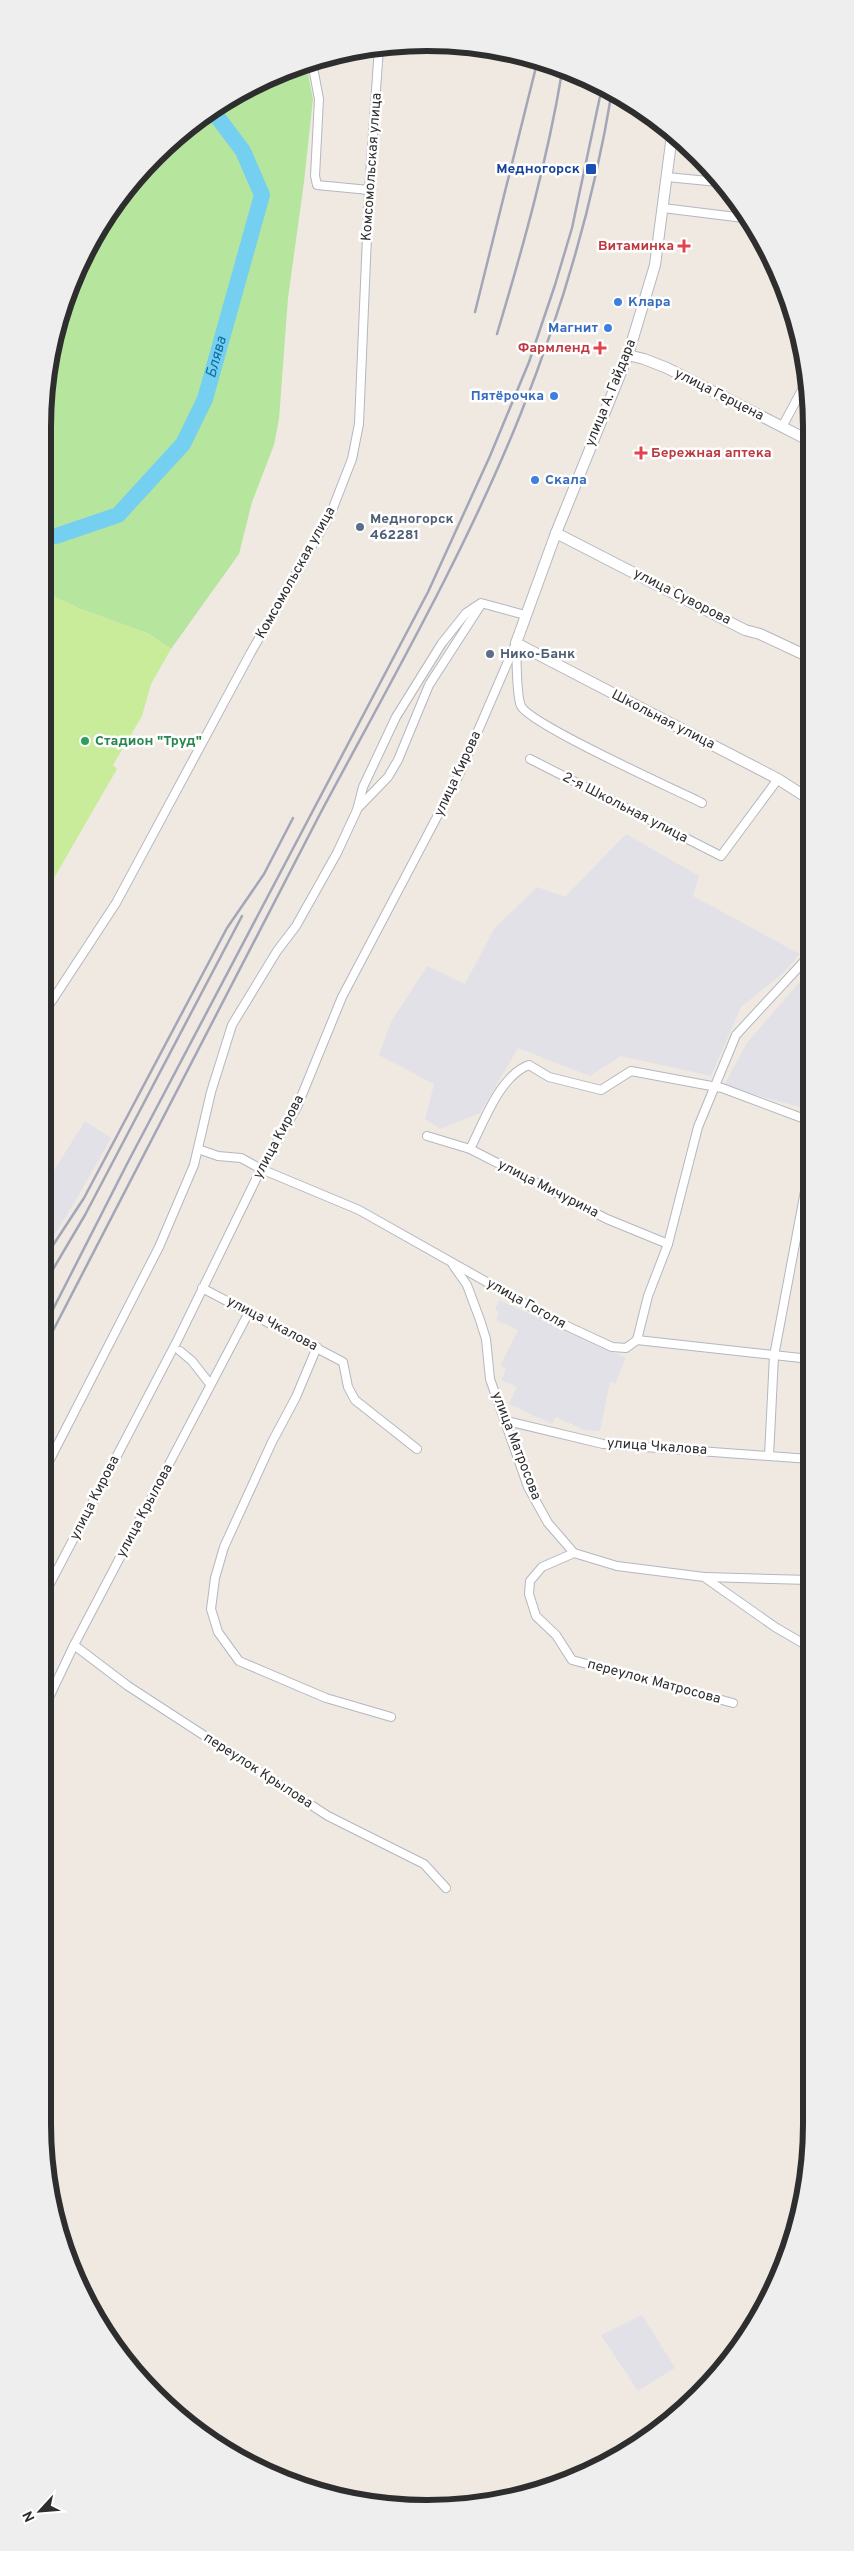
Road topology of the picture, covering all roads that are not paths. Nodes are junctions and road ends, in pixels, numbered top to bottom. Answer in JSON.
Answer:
{"nodes":[{"id":1,"x":379,"y":54,"type":"edge"},
{"id":2,"x":313,"y":69,"type":"edge"},
{"id":3,"x":671,"y":141,"type":"edge"},
{"id":4,"x":667,"y":177,"type":"junction"},
{"id":5,"x":712,"y":181,"type":"edge"},
{"id":6,"x":369,"y":190,"type":"junction"},
{"id":7,"x":663,"y":208,"type":"junction"},
{"id":8,"x":739,"y":217,"type":"edge"},
{"id":9,"x":628,"y":356,"type":"junction"},
{"id":10,"x":801,"y":391,"type":"edge"},
{"id":11,"x":782,"y":428,"type":"junction"},
{"id":12,"x":803,"y":438,"type":"edge"},
{"id":13,"x":556,"y":533,"type":"junction"},
{"id":14,"x":481,"y":603,"type":"junction"},
{"id":15,"x":526,"y":615,"type":"junction"},
{"id":16,"x":516,"y":643,"type":"junction"},
{"id":17,"x":803,"y":654,"type":"edge"},
{"id":18,"x":530,"y":759,"type":"dead end"},
{"id":19,"x":778,"y":778,"type":"junction"},
{"id":20,"x":803,"y":795,"type":"edge"},
{"id":21,"x":702,"y":803,"type":"dead end"},
{"id":22,"x":357,"y":810,"type":"junction"},
{"id":23,"x":803,"y":962,"type":"edge"},
{"id":24,"x":51,"y":1002,"type":"edge"},
{"id":25,"x":715,"y":1084,"type":"junction"},
{"id":26,"x":803,"y":1118,"type":"edge"},
{"id":27,"x":427,"y":1136,"type":"dead end"},
{"id":28,"x":198,"y":1149,"type":"junction"},
{"id":29,"x":470,"y":1149,"type":"junction"},
{"id":30,"x":261,"y":1169,"type":"junction"},
{"id":31,"x":803,"y":1202,"type":"edge"},
{"id":32,"x":668,"y":1244,"type":"junction"},
{"id":33,"x":452,"y":1263,"type":"junction"},
{"id":34,"x":202,"y":1288,"type":"junction"},
{"id":35,"x":249,"y":1312,"type":"junction"},
{"id":36,"x":637,"y":1340,"type":"junction"},
{"id":37,"x":317,"y":1347,"type":"junction"},
{"id":38,"x":180,"y":1351,"type":"dead end"},
{"id":39,"x":774,"y":1356,"type":"junction"},
{"id":40,"x":803,"y":1358,"type":"edge"},
{"id":41,"x":210,"y":1384,"type":"junction"},
{"id":42,"x":507,"y":1421,"type":"junction"},
{"id":43,"x":417,"y":1449,"type":"dead end"},
{"id":44,"x":769,"y":1456,"type":"junction"},
{"id":45,"x":51,"y":1457,"type":"edge"},
{"id":46,"x":803,"y":1458,"type":"edge"},
{"id":47,"x":574,"y":1553,"type":"junction"},
{"id":48,"x":704,"y":1577,"type":"junction"},
{"id":49,"x":803,"y":1580,"type":"edge"},
{"id":50,"x":51,"y":1582,"type":"edge"},
{"id":51,"x":803,"y":1643,"type":"edge"},
{"id":52,"x":74,"y":1645,"type":"junction"},
{"id":53,"x":51,"y":1693,"type":"edge"},
{"id":54,"x":732,"y":1703,"type":"dead end"},
{"id":55,"x":390,"y":1717,"type":"dead end"},
{"id":56,"x":446,"y":1888,"type":"dead end"}],
"edges":[{"from":1,"to":6,"type":"street","name":"Комсомольская улица"},
{"from":2,"to":6,"type":"street"},
{"from":3,"to":4,"type":"street","name":"улица А. Гайдара"},
{"from":4,"to":5,"type":"street"},
{"from":4,"to":7,"type":"street","name":"улица А. Гайдара"},
{"from":6,"to":24,"type":"street","name":"Комсомольская улица"},
{"from":7,"to":8,"type":"street"},
{"from":7,"to":9,"type":"street","name":"улица А. Гайдара"},
{"from":9,"to":11,"type":"street","name":"улица Герцена"},
{"from":9,"to":13,"type":"street","name":"улица А. Гайдара"},
{"from":10,"to":11,"type":"street"},
{"from":11,"to":12,"type":"street","name":"улица Герцена"},
{"from":13,"to":15,"type":"street","name":"улица А. Гайдара"},
{"from":13,"to":17,"type":"street","name":"улица Суворова"},
{"from":14,"to":15,"type":"street"},
{"from":14,"to":22,"type":"street"},
{"from":14,"to":22,"type":"street"},
{"from":15,"to":16,"type":"street","name":"улица А. Гайдара"},
{"from":16,"to":19,"type":"street","name":"Школьная улица"},
{"from":16,"to":21,"type":"street"},
{"from":16,"to":30,"type":"street","name":"улица Кирова"},
{"from":18,"to":19,"type":"street","name":"2-я Школьная улица"},
{"from":19,"to":20,"type":"street","name":"Школьная улица"},
{"from":22,"to":28,"type":"street"},
{"from":23,"to":25,"type":"street"},
{"from":25,"to":26,"type":"street"},
{"from":25,"to":29,"type":"street"},
{"from":25,"to":32,"type":"street"},
{"from":27,"to":29,"type":"street","name":"улица Мичурина"},
{"from":28,"to":30,"type":"street","name":"улица Гоголя"},
{"from":28,"to":45,"type":"street"},
{"from":29,"to":32,"type":"street","name":"улица Мичурина"},
{"from":30,"to":33,"type":"street","name":"улица Гоголя"},
{"from":30,"to":34,"type":"street","name":"улица Кирова"},
{"from":31,"to":39,"type":"street"},
{"from":32,"to":36,"type":"street"},
{"from":33,"to":36,"type":"street","name":"улица Гоголя"},
{"from":33,"to":42,"type":"street","name":"улица Матросова"},
{"from":34,"to":35,"type":"street","name":"улица Чкалова"},
{"from":34,"to":50,"type":"street","name":"улица Кирова"},
{"from":35,"to":37,"type":"street","name":"улица Чкалова"},
{"from":35,"to":41,"type":"street","name":"улица Крылова"},
{"from":36,"to":39,"type":"street","name":"улица Гоголя"},
{"from":37,"to":43,"type":"street","name":"улица Чкалова"},
{"from":37,"to":55,"type":"street"},
{"from":38,"to":41,"type":"street"},
{"from":39,"to":40,"type":"street","name":"улица Гоголя"},
{"from":39,"to":44,"type":"street"},
{"from":41,"to":52,"type":"street","name":"улица Крылова"},
{"from":42,"to":44,"type":"street","name":"улица Чкалова"},
{"from":42,"to":47,"type":"street","name":"улица Матросова"},
{"from":44,"to":46,"type":"street","name":"улица Чкалова"},
{"from":47,"to":48,"type":"street"},
{"from":47,"to":54,"type":"street","name":"переулок Матросова"},
{"from":48,"to":49,"type":"street"},
{"from":48,"to":51,"type":"street"},
{"from":52,"to":53,"type":"street","name":"улица Крылова"},
{"from":52,"to":56,"type":"street","name":"переулок Крылова"}]}
